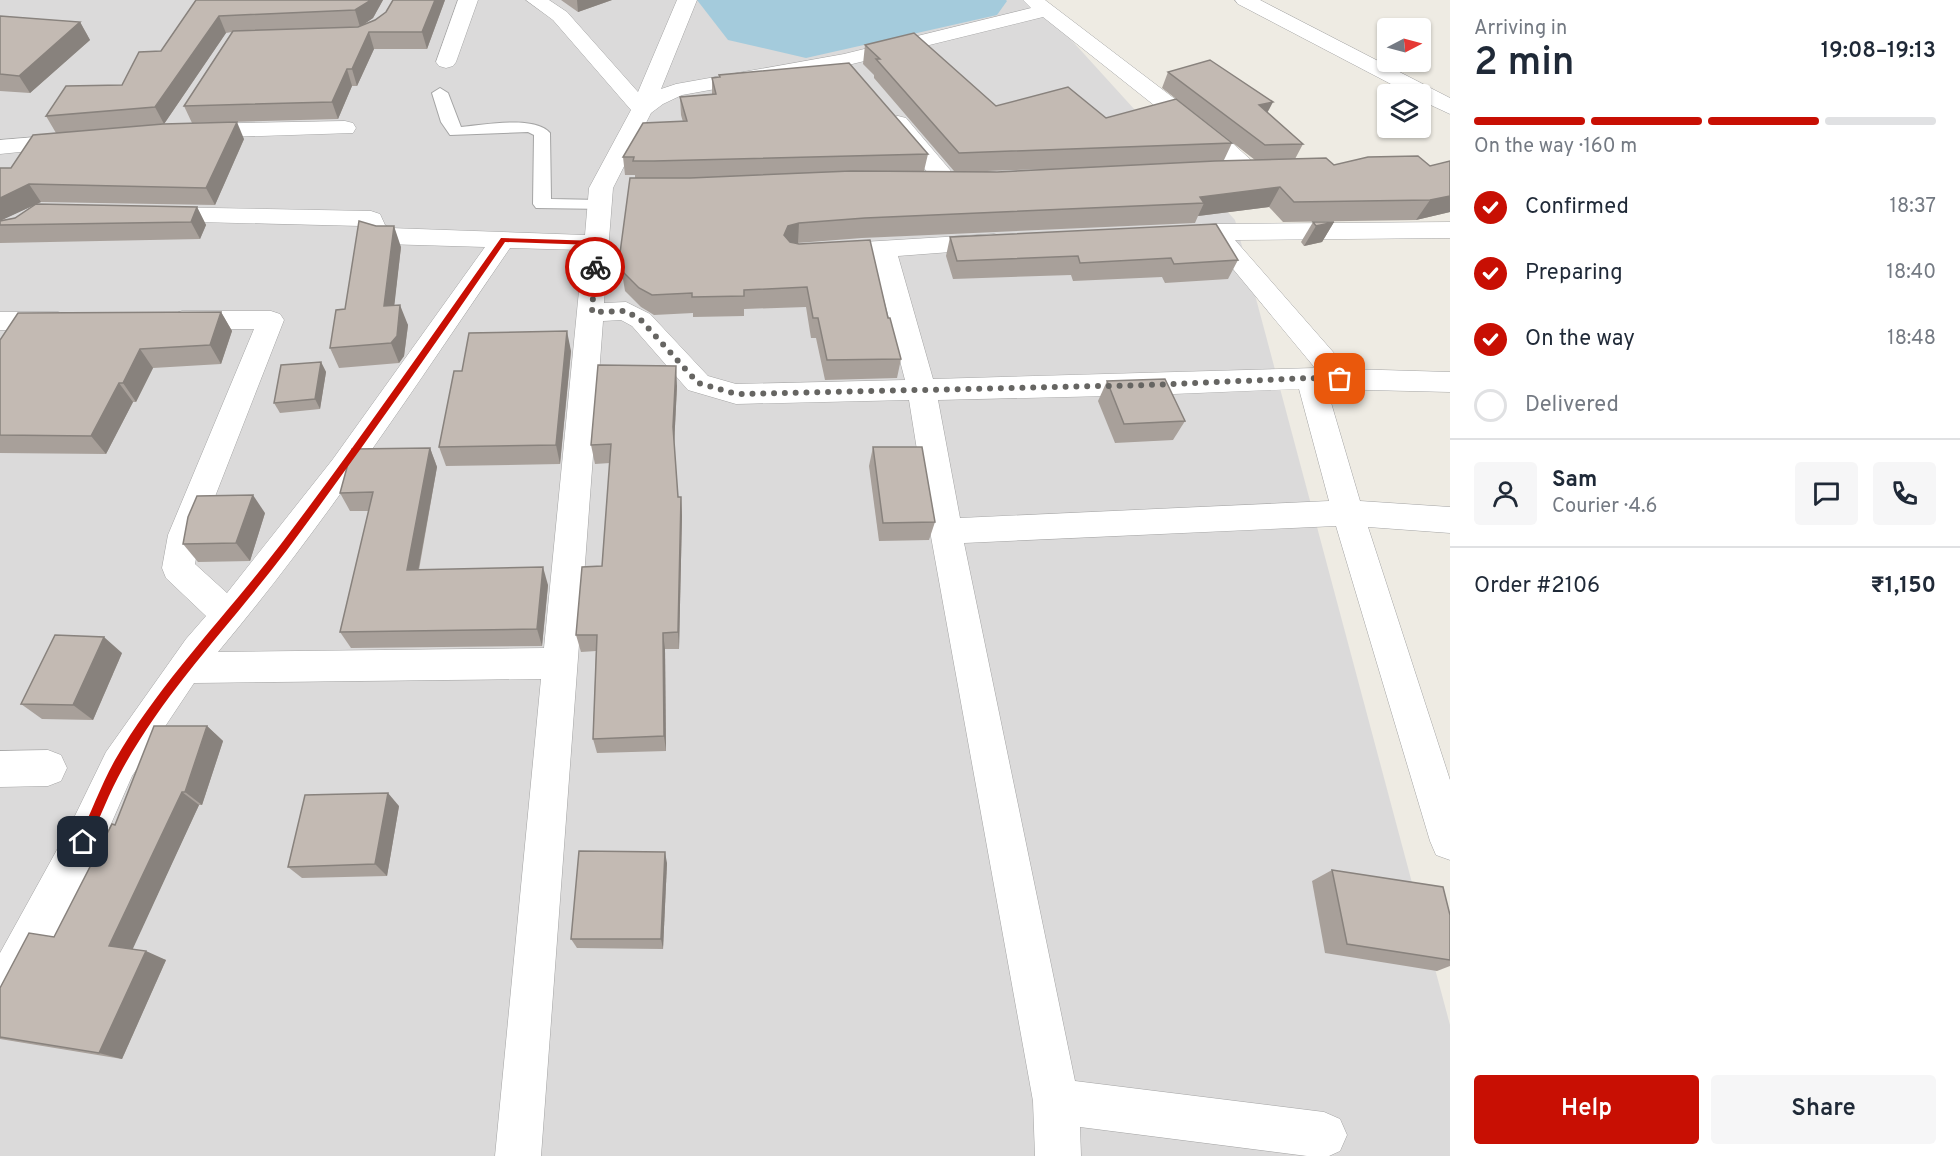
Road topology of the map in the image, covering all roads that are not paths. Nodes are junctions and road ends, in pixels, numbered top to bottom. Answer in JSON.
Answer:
{"nodes":[{"id":1,"x":468,"y":0,"type":"edge"},
{"id":2,"x":536,"y":0,"type":"edge"},
{"id":3,"x":687,"y":0,"type":"edge"},
{"id":4,"x":1245,"y":0,"type":"edge"},
{"id":5,"x":1040,"y":5,"type":"edge"},
{"id":6,"x":844,"y":60,"type":"junction"},
{"id":7,"x":446,"y":62,"type":"dead end"},
{"id":8,"x":859,"y":77,"type":"edge"},
{"id":9,"x":440,"y":93,"type":"dead end"},
{"id":10,"x":1444,"y":97,"type":"edge"},
{"id":11,"x":881,"y":104,"type":"edge"},
{"id":12,"x":642,"y":109,"type":"junction"},
{"id":13,"x":345,"y":128,"type":"dead end"},
{"id":14,"x":172,"y":132,"type":"edge"},
{"id":15,"x":92,"y":139,"type":"edge"},
{"id":16,"x":0,"y":147,"type":"edge"},
{"id":17,"x":1217,"y":171,"type":"edge"},
{"id":18,"x":917,"y":182,"type":"edge"},
{"id":19,"x":608,"y":193,"type":"junction"},
{"id":20,"x":135,"y":213,"type":"edge"},
{"id":21,"x":1450,"y":230,"type":"edge"},
{"id":22,"x":1215,"y":232,"type":"junction"},
{"id":23,"x":1152,"y":234,"type":"edge"},
{"id":24,"x":503,"y":240,"type":"junction"},
{"id":25,"x":1022,"y":241,"type":"edge"},
{"id":26,"x":597,"y":243,"type":"junction"},
{"id":27,"x":882,"y":249,"type":"junction"},
{"id":28,"x":840,"y":251,"type":"edge"},
{"id":29,"x":592,"y":312,"type":"junction"},
{"id":30,"x":0,"y":321,"type":"edge"},
{"id":31,"x":153,"y":321,"type":"edge"},
{"id":32,"x":87,"y":322,"type":"edge"},
{"id":33,"x":1310,"y":378,"type":"junction"},
{"id":34,"x":1340,"y":379,"type":"junction"},
{"id":35,"x":1450,"y":382,"type":"edge"},
{"id":36,"x":922,"y":390,"type":"junction"},
{"id":37,"x":1348,"y":513,"type":"junction"},
{"id":38,"x":1450,"y":520,"type":"edge"},
{"id":39,"x":946,"y":531,"type":"junction"},
{"id":40,"x":228,"y":616,"type":"junction"},
{"id":41,"x":561,"y":663,"type":"junction"},
{"id":42,"x":185,"y":668,"type":"junction"},
{"id":43,"x":48,"y":768,"type":"dead end"},
{"id":44,"x":0,"y":769,"type":"edge"},
{"id":45,"x":1450,"y":841,"type":"edge"},
{"id":46,"x":0,"y":994,"type":"edge"},
{"id":47,"x":1056,"y":1101,"type":"junction"},
{"id":48,"x":1324,"y":1135,"type":"dead end"},
{"id":49,"x":518,"y":1156,"type":"edge"},
{"id":50,"x":1058,"y":1156,"type":"edge"}],
"edges":[{"from":1,"to":7,"type":"street"},
{"from":2,"to":12,"type":"street"},
{"from":3,"to":12,"type":"street"},
{"from":4,"to":10,"type":"street"},
{"from":5,"to":6,"type":"street"},
{"from":5,"to":17,"type":"street"},
{"from":6,"to":8,"type":"street"},
{"from":6,"to":12,"type":"street"},
{"from":9,"to":19,"type":"lane"},
{"from":11,"to":18,"type":"street"},
{"from":12,"to":19,"type":"street"},
{"from":13,"to":14,"type":"street"},
{"from":15,"to":16,"type":"street"},
{"from":19,"to":26,"type":"street"},
{"from":20,"to":24,"type":"street"},
{"from":21,"to":22,"type":"street"},
{"from":22,"to":23,"type":"street"},
{"from":22,"to":34,"type":"street"},
{"from":24,"to":26,"type":"street"},
{"from":24,"to":40,"type":"street"},
{"from":25,"to":27,"type":"street"},
{"from":26,"to":29,"type":"street"},
{"from":27,"to":28,"type":"street"},
{"from":27,"to":36,"type":"street"},
{"from":29,"to":36,"type":"street"},
{"from":29,"to":41,"type":"street"},
{"from":30,"to":32,"type":"street"},
{"from":31,"to":40,"type":"street"},
{"from":33,"to":34,"type":"street"},
{"from":33,"to":36,"type":"street"},
{"from":33,"to":37,"type":"street"},
{"from":34,"to":35,"type":"street"},
{"from":36,"to":39,"type":"street"},
{"from":37,"to":38,"type":"street"},
{"from":37,"to":39,"type":"street"},
{"from":37,"to":45,"type":"street"},
{"from":39,"to":47,"type":"street"},
{"from":40,"to":42,"type":"street"},
{"from":41,"to":42,"type":"street"},
{"from":41,"to":49,"type":"street"},
{"from":42,"to":46,"type":"street"},
{"from":43,"to":44,"type":"street"},
{"from":47,"to":48,"type":"street"},
{"from":47,"to":50,"type":"street"}]}
